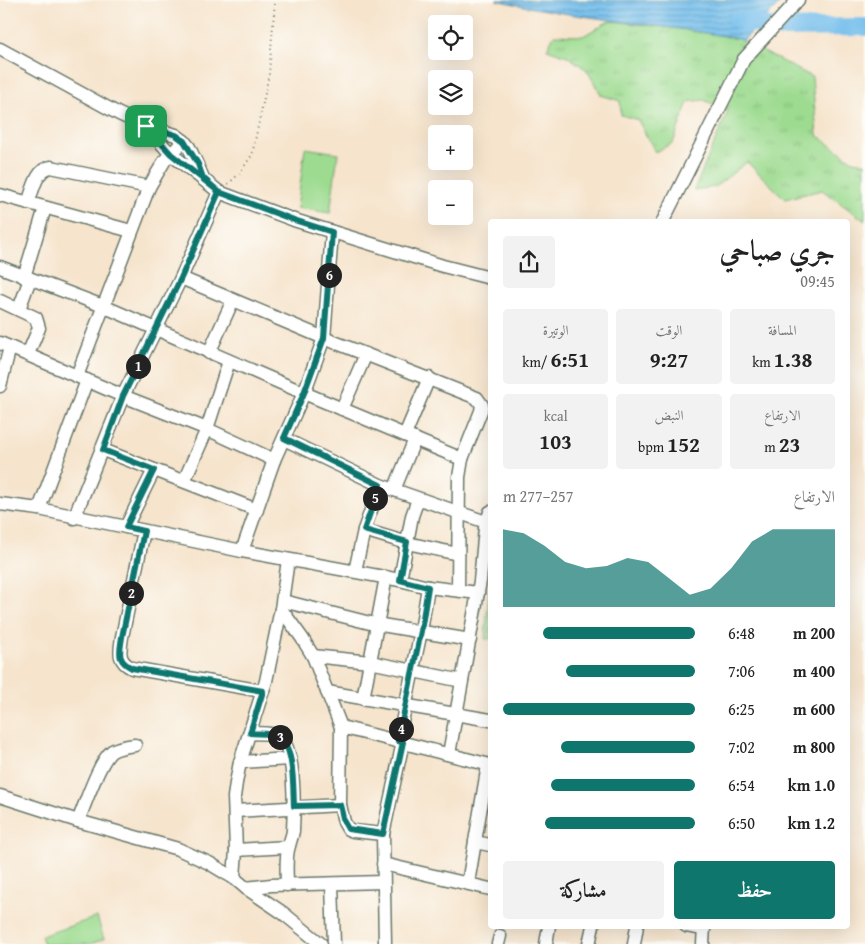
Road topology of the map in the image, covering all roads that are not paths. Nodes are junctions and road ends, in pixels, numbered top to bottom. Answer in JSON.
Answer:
{"nodes":[{"id":1,"x":798,"y":0,"type":"edge"},
{"id":2,"x":0,"y":50,"type":"edge"},
{"id":3,"x":146,"y":126,"type":"junction"},
{"id":4,"x":184,"y":141,"type":"junction"},
{"id":5,"x":171,"y":154,"type":"junction"},
{"id":6,"x":203,"y":178,"type":"junction"},
{"id":7,"x":148,"y":187,"type":"junction"},
{"id":8,"x":219,"y":192,"type":"junction"},
{"id":9,"x":0,"y":196,"type":"edge"},
{"id":10,"x":28,"y":203,"type":"junction"},
{"id":11,"x":45,"y":208,"type":"junction"},
{"id":12,"x":664,"y":219,"type":"edge"},
{"id":13,"x":131,"y":232,"type":"junction"},
{"id":14,"x":332,"y":232,"type":"junction"},
{"id":15,"x":0,"y":267,"type":"edge"},
{"id":16,"x":27,"y":278,"type":"junction"},
{"id":17,"x":181,"y":278,"type":"junction"},
{"id":18,"x":488,"y":278,"type":"edge"},
{"id":19,"x":232,"y":300,"type":"junction"},
{"id":20,"x":0,"y":301,"type":"edge"},
{"id":21,"x":104,"y":306,"type":"junction"},
{"id":22,"x":19,"y":309,"type":"junction"},
{"id":23,"x":156,"y":329,"type":"junction"},
{"id":24,"x":324,"y":338,"type":"junction"},
{"id":25,"x":5,"y":345,"type":"edge"},
{"id":26,"x":210,"y":353,"type":"junction"},
{"id":27,"x":28,"y":354,"type":"junction"},
{"id":28,"x":366,"y":354,"type":"junction"},
{"id":29,"x":230,"y":361,"type":"junction"},
{"id":30,"x":82,"y":378,"type":"junction"},
{"id":31,"x":429,"y":378,"type":"junction"},
{"id":32,"x":0,"y":386,"type":"edge"},
{"id":33,"x":304,"y":393,"type":"junction"},
{"id":34,"x":123,"y":396,"type":"junction"},
{"id":35,"x":486,"y":407,"type":"edge"},
{"id":36,"x":342,"y":409,"type":"junction"},
{"id":37,"x":206,"y":429,"type":"junction"},
{"id":38,"x":410,"y":437,"type":"junction"},
{"id":39,"x":284,"y":438,"type":"junction"},
{"id":40,"x":103,"y":450,"type":"junction"},
{"id":41,"x":462,"y":459,"type":"junction"},
{"id":42,"x":274,"y":460,"type":"junction"},
{"id":43,"x":154,"y":470,"type":"junction"},
{"id":44,"x":184,"y":480,"type":"junction"},
{"id":45,"x":380,"y":485,"type":"junction"},
{"id":46,"x":394,"y":490,"type":"junction"},
{"id":47,"x":418,"y":499,"type":"junction"},
{"id":48,"x":0,"y":504,"type":"edge"},
{"id":49,"x":39,"y":509,"type":"junction"},
{"id":50,"x":257,"y":510,"type":"junction"},
{"id":51,"x":458,"y":512,"type":"junction"},
{"id":52,"x":488,"y":517,"type":"edge"},
{"id":53,"x":74,"y":518,"type":"junction"},
{"id":54,"x":126,"y":527,"type":"junction"},
{"id":55,"x":364,"y":530,"type":"junction"},
{"id":56,"x":144,"y":531,"type":"junction"},
{"id":57,"x":407,"y":542,"type":"junction"},
{"id":58,"x":242,"y":551,"type":"junction"},
{"id":59,"x":458,"y":554,"type":"junction"},
{"id":60,"x":288,"y":560,"type":"junction"},
{"id":61,"x":355,"y":571,"type":"junction"},
{"id":62,"x":386,"y":577,"type":"junction"},
{"id":63,"x":400,"y":580,"type":"junction"},
{"id":64,"x":428,"y":587,"type":"junction"},
{"id":65,"x":458,"y":590,"type":"junction"},
{"id":66,"x":478,"y":593,"type":"junction"},
{"id":67,"x":282,"y":605,"type":"junction"},
{"id":68,"x":378,"y":625,"type":"junction"},
{"id":69,"x":421,"y":631,"type":"junction"},
{"id":70,"x":470,"y":640,"type":"junction"},
{"id":71,"x":313,"y":656,"type":"junction"},
{"id":72,"x":370,"y":662,"type":"junction"},
{"id":73,"x":412,"y":671,"type":"junction"},
{"id":74,"x":462,"y":681,"type":"junction"},
{"id":75,"x":263,"y":691,"type":"junction"},
{"id":76,"x":327,"y":692,"type":"junction"},
{"id":77,"x":363,"y":698,"type":"junction"},
{"id":78,"x":406,"y":706,"type":"junction"},
{"id":79,"x":456,"y":714,"type":"junction"},
{"id":80,"x":488,"y":720,"type":"edge"},
{"id":81,"x":341,"y":728,"type":"junction"},
{"id":82,"x":250,"y":733,"type":"junction"},
{"id":83,"x":401,"y":742,"type":"junction"},
{"id":84,"x":135,"y":745,"type":"dead end"},
{"id":85,"x":449,"y":754,"type":"junction"},
{"id":86,"x":290,"y":758,"type":"junction"},
{"id":87,"x":240,"y":762,"type":"junction"},
{"id":88,"x":488,"y":765,"type":"edge"},
{"id":89,"x":488,"y":776,"type":"edge"},
{"id":90,"x":0,"y":796,"type":"edge"},
{"id":91,"x":340,"y":805,"type":"junction"},
{"id":92,"x":294,"y":806,"type":"junction"},
{"id":93,"x":485,"y":808,"type":"edge"},
{"id":94,"x":235,"y":811,"type":"junction"},
{"id":95,"x":78,"y":821,"type":"junction"},
{"id":96,"x":383,"y":834,"type":"junction"},
{"id":97,"x":475,"y":842,"type":"junction"},
{"id":98,"x":488,"y":845,"type":"edge"},
{"id":99,"x":288,"y":846,"type":"junction"},
{"id":100,"x":236,"y":850,"type":"junction"},
{"id":101,"x":383,"y":864,"type":"junction"},
{"id":102,"x":234,"y":878,"type":"junction"},
{"id":103,"x":383,"y":882,"type":"junction"},
{"id":104,"x":468,"y":883,"type":"junction"},
{"id":105,"x":332,"y":884,"type":"junction"},
{"id":106,"x":287,"y":885,"type":"junction"},
{"id":107,"x":246,"y":888,"type":"junction"},
{"id":108,"x":488,"y":888,"type":"edge"},
{"id":109,"x":548,"y":929,"type":"edge"},
{"id":110,"x":592,"y":929,"type":"edge"},
{"id":111,"x":636,"y":929,"type":"edge"},
{"id":112,"x":704,"y":929,"type":"edge"},
{"id":113,"x":321,"y":944,"type":"edge"},
{"id":114,"x":334,"y":944,"type":"edge"},
{"id":115,"x":385,"y":944,"type":"edge"},
{"id":116,"x":546,"y":944,"type":"edge"},
{"id":117,"x":589,"y":944,"type":"edge"},
{"id":118,"x":634,"y":944,"type":"edge"},
{"id":119,"x":703,"y":944,"type":"edge"}],
"edges":[{"from":1,"to":12,"type":"street"},
{"from":2,"to":3,"type":"street"},
{"from":3,"to":4,"type":"street"},
{"from":3,"to":5,"type":"street"},
{"from":4,"to":5,"type":"street"},
{"from":4,"to":6,"type":"street"},
{"from":5,"to":6,"type":"street"},
{"from":5,"to":7,"type":"street"},
{"from":6,"to":8,"type":"street"},
{"from":7,"to":10,"type":"street"},
{"from":7,"to":13,"type":"street"},
{"from":8,"to":14,"type":"street"},
{"from":8,"to":17,"type":"street"},
{"from":9,"to":10,"type":"street"},
{"from":10,"to":11,"type":"street"},
{"from":11,"to":13,"type":"street"},
{"from":11,"to":16,"type":"street"},
{"from":13,"to":21,"type":"street"},
{"from":14,"to":18,"type":"street"},
{"from":14,"to":24,"type":"street"},
{"from":15,"to":16,"type":"street"},
{"from":16,"to":21,"type":"street"},
{"from":16,"to":22,"type":"street"},
{"from":17,"to":19,"type":"street"},
{"from":17,"to":23,"type":"street"},
{"from":19,"to":24,"type":"street"},
{"from":19,"to":26,"type":"street"},
{"from":20,"to":22,"type":"street"},
{"from":21,"to":23,"type":"street"},
{"from":21,"to":30,"type":"street"},
{"from":22,"to":27,"type":"street"},
{"from":23,"to":26,"type":"street"},
{"from":23,"to":34,"type":"street"},
{"from":24,"to":28,"type":"street"},
{"from":24,"to":33,"type":"street"},
{"from":25,"to":27,"type":"street"},
{"from":25,"to":32,"type":"street"},
{"from":26,"to":29,"type":"street"},
{"from":27,"to":30,"type":"street"},
{"from":28,"to":31,"type":"street"},
{"from":28,"to":36,"type":"street"},
{"from":29,"to":33,"type":"street"},
{"from":29,"to":37,"type":"street"},
{"from":30,"to":34,"type":"street"},
{"from":30,"to":49,"type":"street"},
{"from":31,"to":35,"type":"street"},
{"from":31,"to":38,"type":"street"},
{"from":33,"to":36,"type":"street"},
{"from":33,"to":39,"type":"street"},
{"from":34,"to":37,"type":"street"},
{"from":34,"to":40,"type":"street"},
{"from":35,"to":41,"type":"street"},
{"from":36,"to":38,"type":"street"},
{"from":37,"to":42,"type":"street"},
{"from":37,"to":44,"type":"street"},
{"from":38,"to":41,"type":"street"},
{"from":38,"to":46,"type":"street"},
{"from":39,"to":42,"type":"street"},
{"from":39,"to":45,"type":"street"},
{"from":40,"to":43,"type":"street"},
{"from":40,"to":53,"type":"street"},
{"from":41,"to":51,"type":"street"},
{"from":42,"to":50,"type":"street"},
{"from":43,"to":44,"type":"street"},
{"from":43,"to":54,"type":"street"},
{"from":44,"to":50,"type":"street"},
{"from":45,"to":46,"type":"street"},
{"from":45,"to":55,"type":"street"},
{"from":46,"to":47,"type":"street"},
{"from":47,"to":51,"type":"street"},
{"from":47,"to":57,"type":"street"},
{"from":48,"to":49,"type":"street"},
{"from":49,"to":53,"type":"street"},
{"from":50,"to":58,"type":"street"},
{"from":51,"to":52,"type":"street"},
{"from":51,"to":59,"type":"street"},
{"from":52,"to":66,"type":"street"},
{"from":53,"to":54,"type":"street"},
{"from":54,"to":56,"type":"street"},
{"from":55,"to":57,"type":"street"},
{"from":55,"to":61,"type":"street"},
{"from":56,"to":58,"type":"street"},
{"from":56,"to":75,"type":"street"},
{"from":57,"to":59,"type":"street"},
{"from":57,"to":63,"type":"street"},
{"from":58,"to":60,"type":"street"},
{"from":59,"to":65,"type":"street"},
{"from":60,"to":61,"type":"street"},
{"from":60,"to":67,"type":"street"},
{"from":61,"to":62,"type":"street"},
{"from":62,"to":63,"type":"street"},
{"from":62,"to":68,"type":"street"},
{"from":63,"to":64,"type":"street"},
{"from":64,"to":65,"type":"street"},
{"from":64,"to":69,"type":"street"},
{"from":65,"to":66,"type":"street"},
{"from":66,"to":70,"type":"street"},
{"from":67,"to":68,"type":"street"},
{"from":67,"to":71,"type":"street"},
{"from":67,"to":75,"type":"street"},
{"from":68,"to":69,"type":"street"},
{"from":68,"to":72,"type":"street"},
{"from":69,"to":70,"type":"street"},
{"from":69,"to":73,"type":"street"},
{"from":70,"to":74,"type":"street"},
{"from":71,"to":72,"type":"street"},
{"from":71,"to":76,"type":"street"},
{"from":72,"to":73,"type":"street"},
{"from":72,"to":77,"type":"street"},
{"from":73,"to":74,"type":"street"},
{"from":73,"to":78,"type":"street"},
{"from":74,"to":79,"type":"street"},
{"from":75,"to":82,"type":"street"},
{"from":76,"to":77,"type":"street"},
{"from":76,"to":81,"type":"street"},
{"from":77,"to":78,"type":"street"},
{"from":78,"to":79,"type":"street"},
{"from":78,"to":83,"type":"street"},
{"from":79,"to":80,"type":"street"},
{"from":79,"to":85,"type":"street"},
{"from":81,"to":83,"type":"street"},
{"from":81,"to":91,"type":"street"},
{"from":82,"to":86,"type":"street"},
{"from":82,"to":87,"type":"street"},
{"from":83,"to":85,"type":"street"},
{"from":83,"to":96,"type":"street"},
{"from":84,"to":95,"type":"street"},
{"from":85,"to":88,"type":"street"},
{"from":86,"to":87,"type":"street"},
{"from":86,"to":92,"type":"street"},
{"from":87,"to":94,"type":"street"},
{"from":89,"to":93,"type":"street"},
{"from":90,"to":95,"type":"street"},
{"from":91,"to":92,"type":"street"},
{"from":91,"to":96,"type":"street"},
{"from":92,"to":94,"type":"street"},
{"from":92,"to":99,"type":"street"},
{"from":93,"to":97,"type":"street"},
{"from":94,"to":100,"type":"street"},
{"from":95,"to":102,"type":"street"},
{"from":96,"to":101,"type":"street"},
{"from":97,"to":98,"type":"street"},
{"from":97,"to":104,"type":"street"},
{"from":99,"to":100,"type":"street"},
{"from":99,"to":106,"type":"street"},
{"from":100,"to":102,"type":"street"},
{"from":101,"to":103,"type":"street"},
{"from":101,"to":104,"type":"street"},
{"from":102,"to":107,"type":"street"},
{"from":103,"to":105,"type":"street"},
{"from":103,"to":115,"type":"street"},
{"from":104,"to":108,"type":"street"},
{"from":105,"to":106,"type":"street"},
{"from":105,"to":114,"type":"street"},
{"from":106,"to":107,"type":"street"},
{"from":107,"to":113,"type":"street"},
{"from":109,"to":116,"type":"street"},
{"from":110,"to":117,"type":"street"},
{"from":111,"to":118,"type":"street"},
{"from":112,"to":119,"type":"street"}]}
